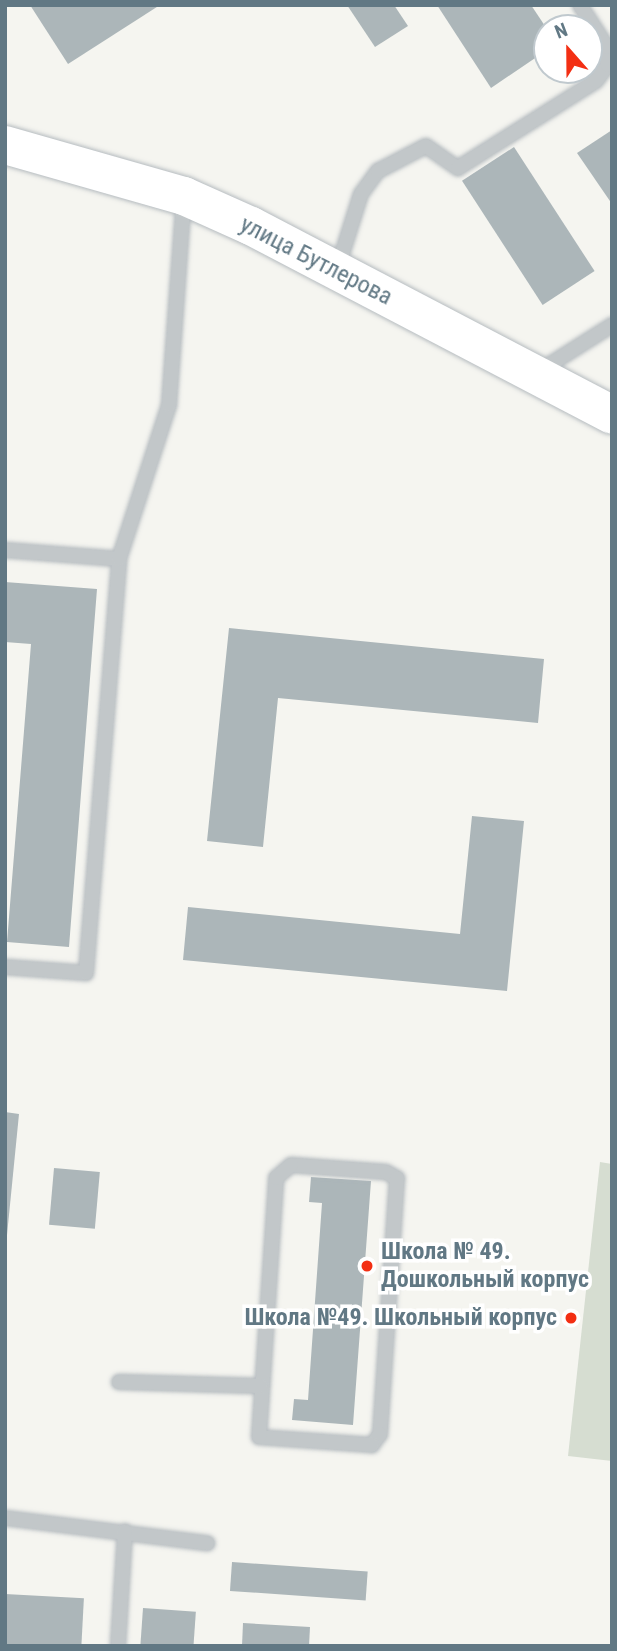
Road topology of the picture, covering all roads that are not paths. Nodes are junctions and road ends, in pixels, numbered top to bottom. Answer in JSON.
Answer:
{"nodes":[{"id":1,"x":580,"y":5,"type":"edge"},
{"id":2,"x":5,"y":145,"type":"edge"},
{"id":3,"x":184,"y":196,"type":"junction"},
{"id":4,"x":337,"y":271,"type":"junction"},
{"id":5,"x":612,"y":325,"type":"edge"},
{"id":6,"x":534,"y":375,"type":"junction"},
{"id":7,"x":612,"y":415,"type":"edge"},
{"id":8,"x":5,"y":550,"type":"edge"},
{"id":9,"x":119,"y":559,"type":"junction"},
{"id":10,"x":5,"y":967,"type":"edge"},
{"id":11,"x":120,"y":1382,"type":"dead end"},
{"id":12,"x":261,"y":1385,"type":"junction"},
{"id":13,"x":5,"y":1518,"type":"edge"},
{"id":14,"x":125,"y":1531,"type":"junction"},
{"id":15,"x":206,"y":1543,"type":"dead end"},
{"id":16,"x":118,"y":1646,"type":"edge"}],
"edges":[{"from":1,"to":4,"type":"lane"},
{"from":2,"to":3,"type":"street","name":"улица Бутлерова"},
{"from":3,"to":4,"type":"street","name":"улица Бутлерова"},
{"from":3,"to":9,"type":"lane"},
{"from":4,"to":6,"type":"street","name":"улица Бутлерова"},
{"from":5,"to":6,"type":"lane"},
{"from":6,"to":7,"type":"street","name":"улица Бутлерова"},
{"from":8,"to":9,"type":"lane"},
{"from":9,"to":10,"type":"lane"},
{"from":11,"to":12,"type":"lane"},
{"from":12,"to":12,"type":"lane"},
{"from":13,"to":14,"type":"lane"},
{"from":14,"to":15,"type":"lane"},
{"from":14,"to":16,"type":"lane"}]}
